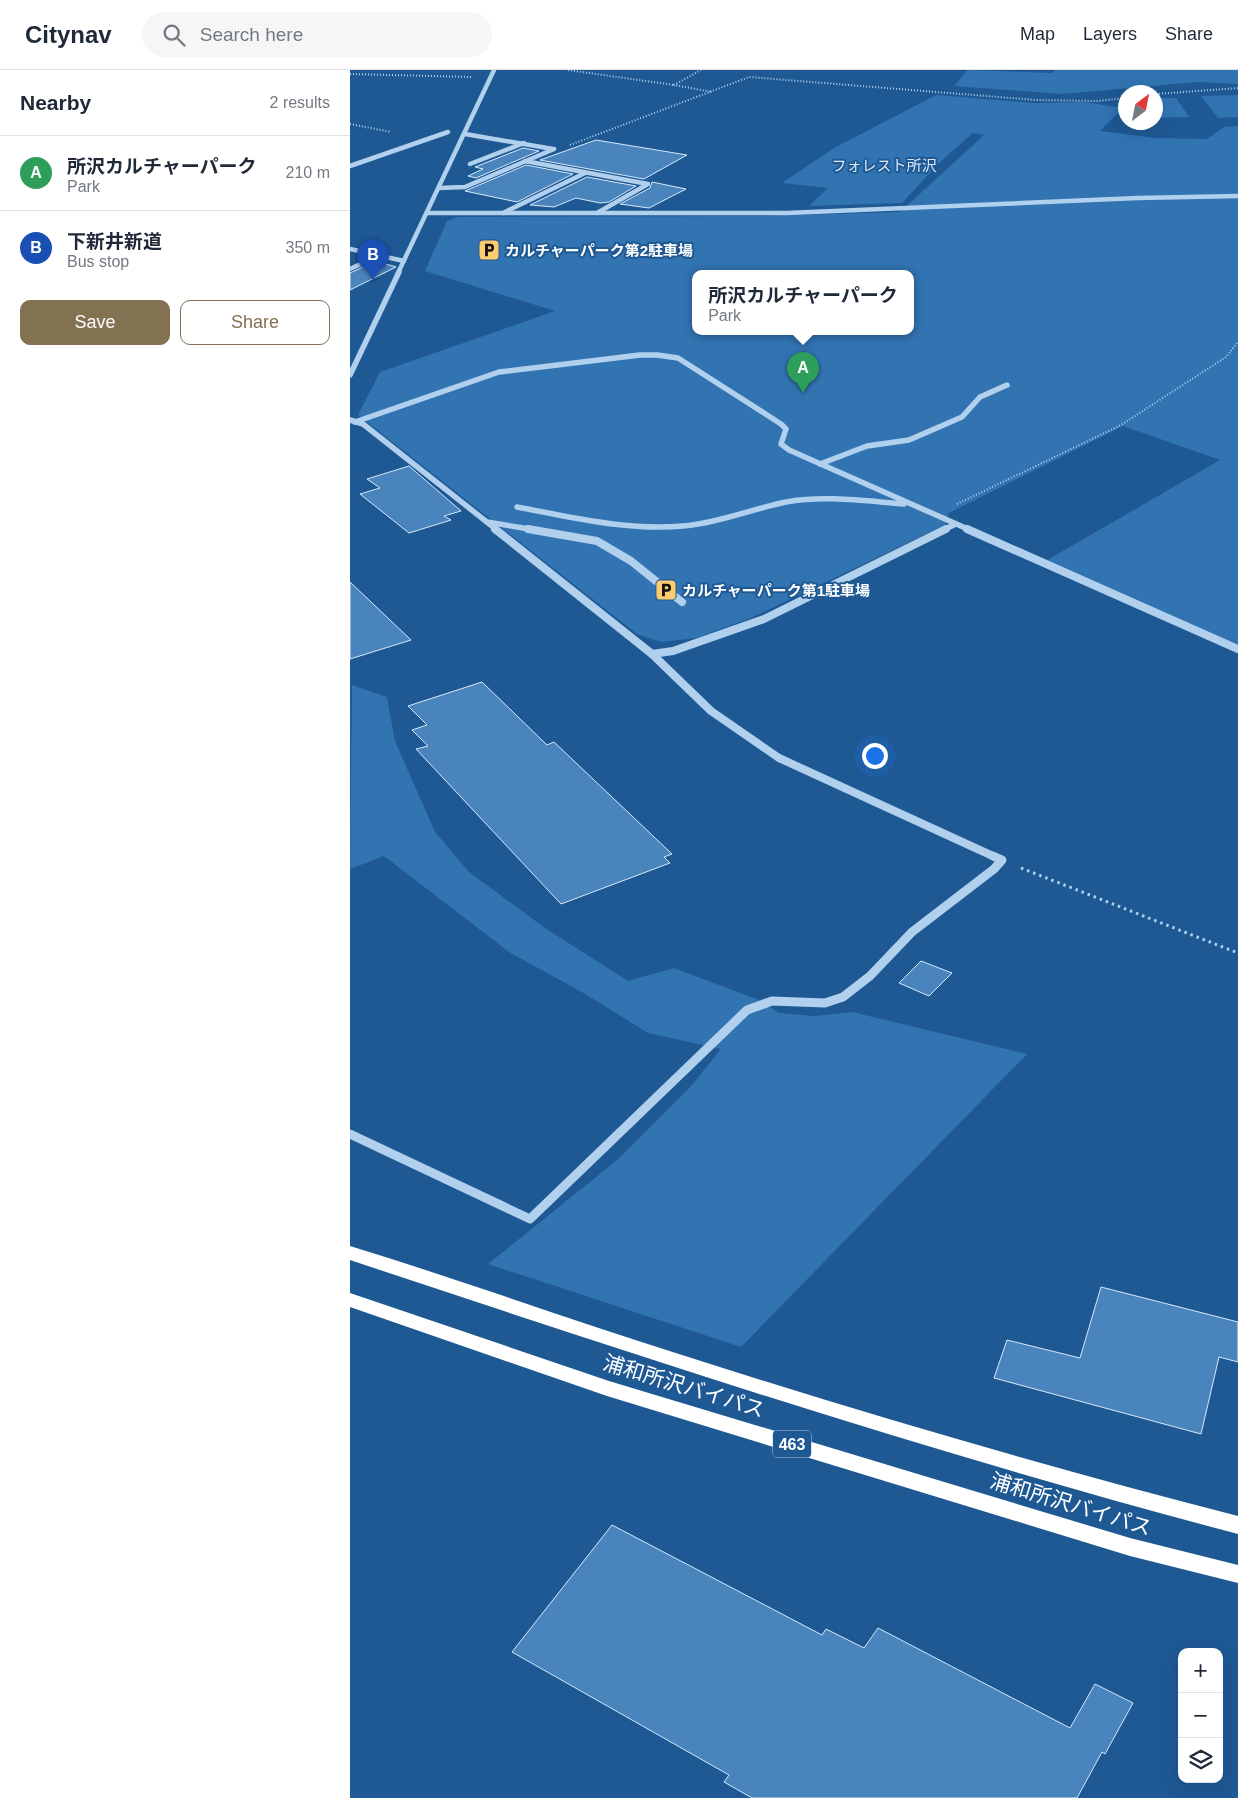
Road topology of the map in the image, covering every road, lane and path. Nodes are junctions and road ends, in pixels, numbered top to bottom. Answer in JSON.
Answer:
{"nodes":[{"id":1,"x":494,"y":70,"type":"edge"},
{"id":2,"x":568,"y":70,"type":"edge"},
{"id":3,"x":702,"y":70,"type":"edge"},
{"id":4,"x":350,"y":74,"type":"edge"},
{"id":5,"x":491,"y":77,"type":"junction"},
{"id":6,"x":674,"y":85,"type":"junction"},
{"id":7,"x":1238,"y":88,"type":"edge"},
{"id":8,"x":713,"y":92,"type":"junction"},
{"id":9,"x":1163,"y":93,"type":"edge"},
{"id":10,"x":1118,"y":99,"type":"edge"},
{"id":11,"x":448,"y":132,"type":"dead end"},
{"id":12,"x":465,"y":134,"type":"junction"},
{"id":13,"x":524,"y":143,"type":"junction"},
{"id":14,"x":556,"y":149,"type":"junction"},
{"id":15,"x":525,"y":161,"type":"junction"},
{"id":16,"x":470,"y":164,"type":"dead end"},
{"id":17,"x":350,"y":166,"type":"edge"},
{"id":18,"x":586,"y":173,"type":"junction"},
{"id":19,"x":438,"y":188,"type":"junction"},
{"id":20,"x":1238,"y":196,"type":"edge"},
{"id":21,"x":427,"y":213,"type":"junction"},
{"id":22,"x":502,"y":213,"type":"junction"},
{"id":23,"x":597,"y":213,"type":"junction"},
{"id":24,"x":350,"y":249,"type":"edge"},
{"id":25,"x":378,"y":256,"type":"junction"},
{"id":26,"x":404,"y":261,"type":"junction"},
{"id":27,"x":350,"y":269,"type":"edge"},
{"id":28,"x":1238,"y":342,"type":"edge"},
{"id":29,"x":350,"y":375,"type":"edge"},
{"id":30,"x":1007,"y":385,"type":"dead end"},
{"id":31,"x":352,"y":421,"type":"edge"},
{"id":32,"x":820,"y":464,"type":"junction"},
{"id":33,"x":910,"y":504,"type":"junction"},
{"id":34,"x":517,"y":507,"type":"dead end"},
{"id":35,"x":934,"y":515,"type":"junction"},
{"id":36,"x":487,"y":522,"type":"junction"},
{"id":37,"x":956,"y":524,"type":"junction"},
{"id":38,"x":682,"y":602,"type":"dead end"},
{"id":39,"x":1238,"y":649,"type":"edge"},
{"id":40,"x":652,"y":654,"type":"junction"},
{"id":41,"x":1002,"y":860,"type":"junction"},
{"id":42,"x":1238,"y":953,"type":"edge"},
{"id":43,"x":350,"y":1134,"type":"edge"},
{"id":44,"x":350,"y":1253,"type":"edge"},
{"id":45,"x":350,"y":1300,"type":"edge"},
{"id":46,"x":1238,"y":1525,"type":"edge"},
{"id":47,"x":1238,"y":1574,"type":"edge"}],
"edges":[{"from":1,"to":5,"type":"street"},
{"from":2,"to":6,"type":"path"},
{"from":3,"to":6,"type":"path"},
{"from":4,"to":5,"type":"path"},
{"from":5,"to":12,"type":"street"},
{"from":6,"to":8,"type":"path"},
{"from":7,"to":9,"type":"path"},
{"from":8,"to":10,"type":"path"},
{"from":8,"to":14,"type":"path"},
{"from":11,"to":17,"type":"street"},
{"from":12,"to":13,"type":"street"},
{"from":12,"to":19,"type":"street"},
{"from":13,"to":14,"type":"street"},
{"from":13,"to":16,"type":"street"},
{"from":14,"to":15,"type":"street"},
{"from":15,"to":18,"type":"street"},
{"from":15,"to":19,"type":"street"},
{"from":18,"to":22,"type":"street"},
{"from":18,"to":23,"type":"street"},
{"from":19,"to":21,"type":"street"},
{"from":20,"to":23,"type":"street"},
{"from":21,"to":22,"type":"street"},
{"from":21,"to":26,"type":"street"},
{"from":22,"to":23,"type":"street"},
{"from":24,"to":25,"type":"street"},
{"from":25,"to":26,"type":"street"},
{"from":25,"to":27,"type":"street"},
{"from":26,"to":29,"type":"street"},
{"from":28,"to":35,"type":"path"},
{"from":30,"to":32,"type":"street"},
{"from":31,"to":32,"type":"lane"},
{"from":31,"to":36,"type":"street"},
{"from":32,"to":33,"type":"lane"},
{"from":33,"to":34,"type":"street"},
{"from":33,"to":35,"type":"lane"},
{"from":35,"to":37,"type":"street"},
{"from":36,"to":38,"type":"street"},
{"from":36,"to":40,"type":"street"},
{"from":37,"to":39,"type":"street"},
{"from":37,"to":40,"type":"street"},
{"from":40,"to":41,"type":"street"},
{"from":41,"to":42,"type":"path"},
{"from":41,"to":43,"type":"street"},
{"from":44,"to":46,"type":"highway","name":"浦和所沢バイパス","number":"463"},
{"from":45,"to":47,"type":"highway","name":"浦和所沢バイパス","number":"463"}]}
